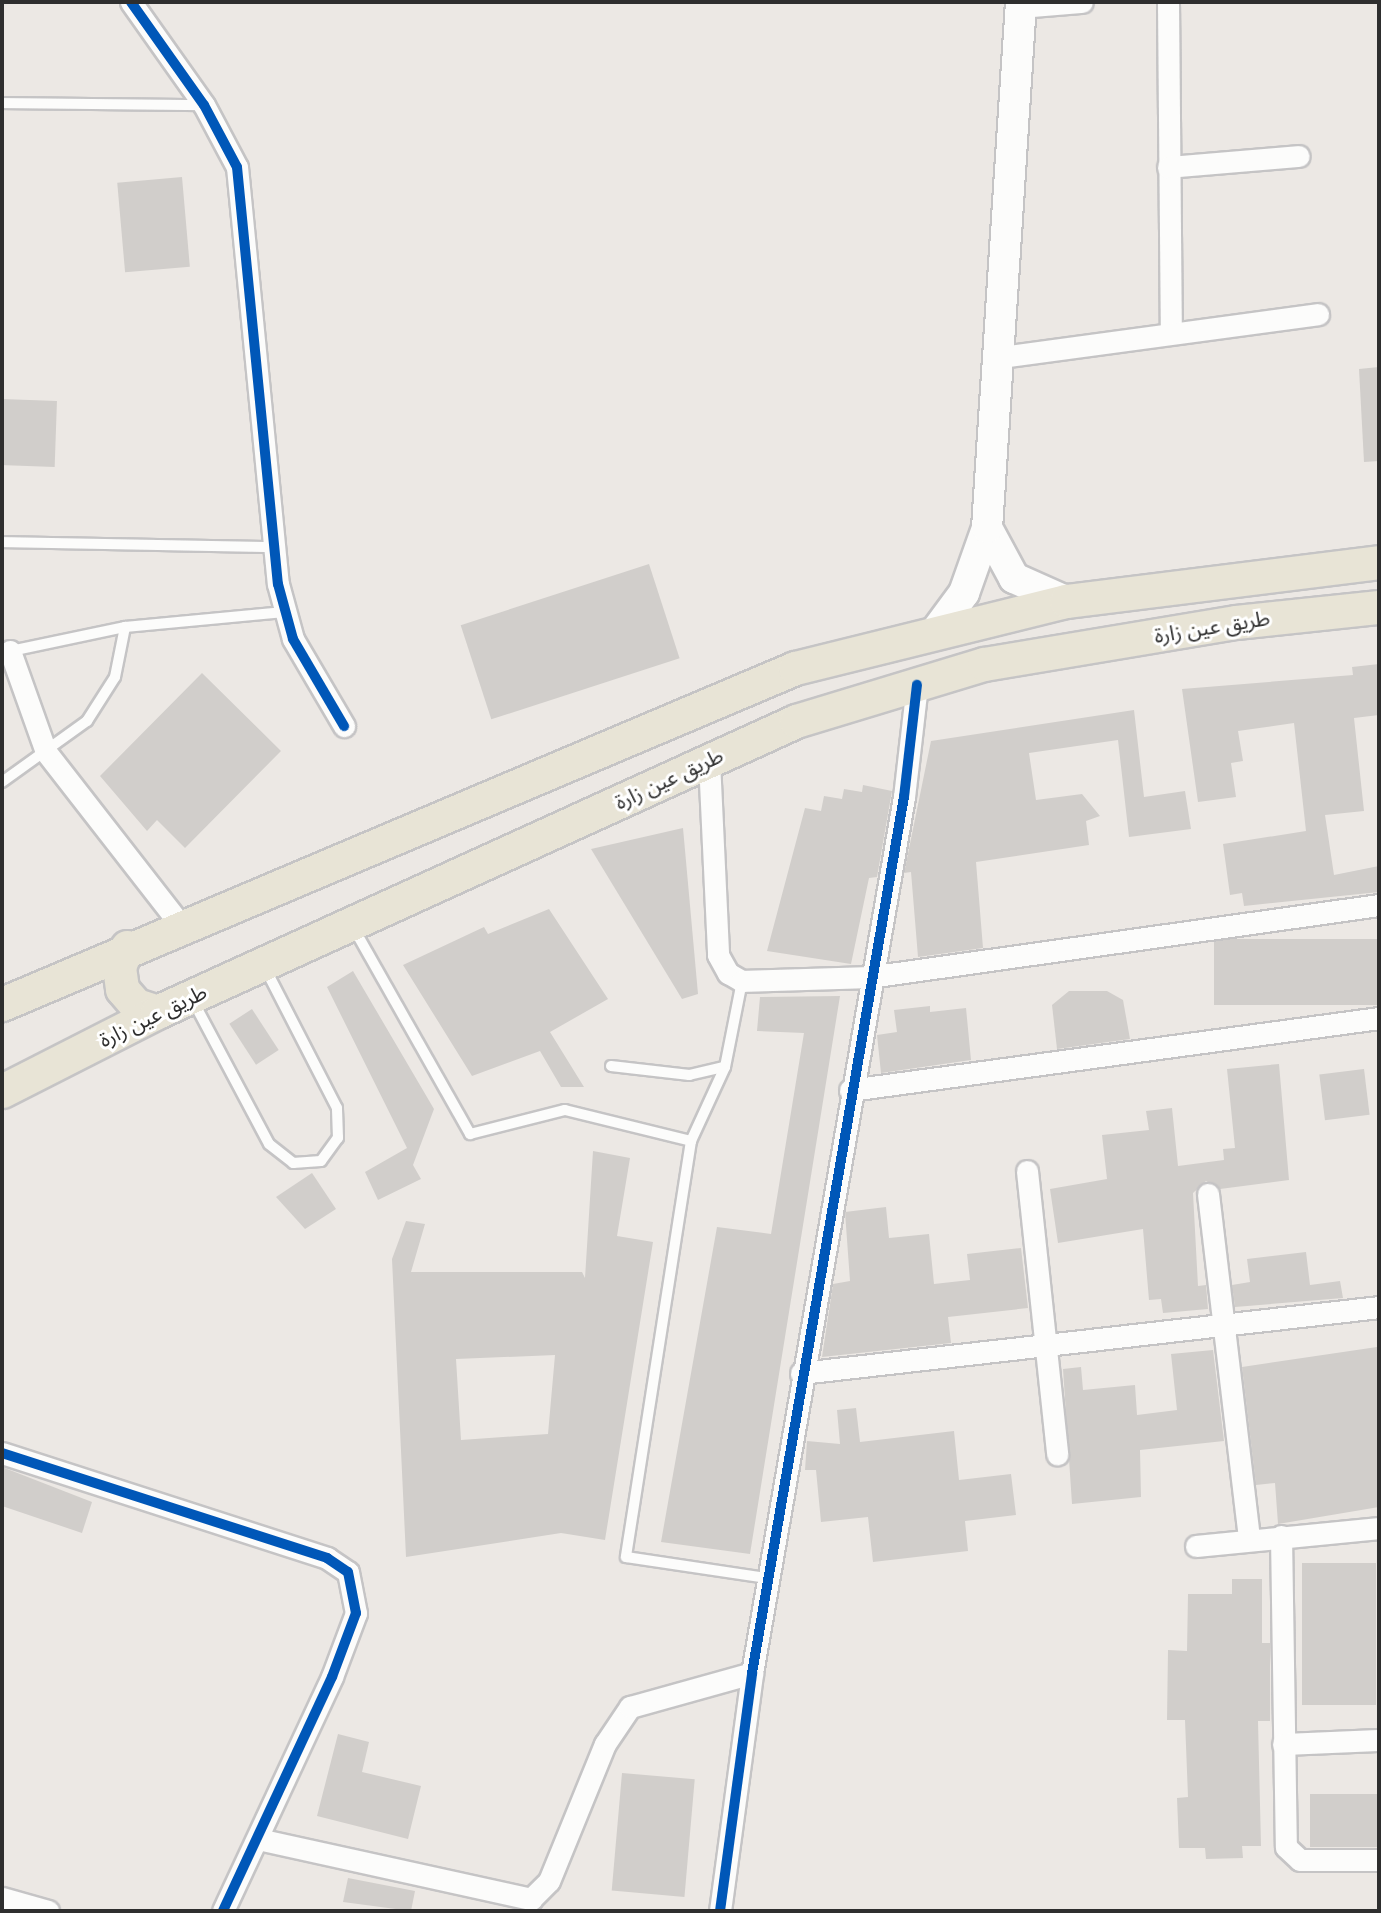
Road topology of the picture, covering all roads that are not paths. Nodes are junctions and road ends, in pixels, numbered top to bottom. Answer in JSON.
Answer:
{"nodes":[{"id":1,"x":131,"y":2,"type":"edge"},
{"id":2,"x":1082,"y":2,"type":"edge"},
{"id":3,"x":1168,"y":2,"type":"edge"},
{"id":4,"x":1021,"y":5,"type":"edge"},
{"id":5,"x":2,"y":103,"type":"edge"},
{"id":6,"x":204,"y":104,"type":"junction"},
{"id":7,"x":1299,"y":156,"type":"dead end"},
{"id":8,"x":1168,"y":167,"type":"junction"},
{"id":9,"x":1318,"y":314,"type":"dead end"},
{"id":10,"x":1171,"y":332,"type":"junction"},
{"id":11,"x":994,"y":358,"type":"junction"},
{"id":12,"x":987,"y":528,"type":"junction"},
{"id":13,"x":2,"y":542,"type":"edge"},
{"id":14,"x":273,"y":547,"type":"junction"},
{"id":15,"x":1379,"y":562,"type":"edge"},
{"id":16,"x":1066,"y":601,"type":"junction"},
{"id":17,"x":1379,"y":607,"type":"edge"},
{"id":18,"x":284,"y":612,"type":"junction"},
{"id":19,"x":125,"y":627,"type":"junction"},
{"id":20,"x":936,"y":631,"type":"junction"},
{"id":21,"x":6,"y":652,"type":"edge"},
{"id":22,"x":917,"y":685,"type":"junction"},
{"id":23,"x":344,"y":726,"type":"dead end"},
{"id":24,"x":46,"y":751,"type":"junction"},
{"id":25,"x":709,"y":761,"type":"junction"},
{"id":26,"x":2,"y":782,"type":"edge"},
{"id":27,"x":1379,"y":905,"type":"edge"},
{"id":28,"x":180,"y":924,"type":"junction"},
{"id":29,"x":351,"y":924,"type":"junction"},
{"id":30,"x":127,"y":947,"type":"junction"},
{"id":31,"x":263,"y":965,"type":"junction"},
{"id":32,"x":869,"y":977,"type":"junction"},
{"id":33,"x":742,"y":981,"type":"junction"},
{"id":34,"x":191,"y":997,"type":"junction"},
{"id":35,"x":2,"y":1004,"type":"edge"},
{"id":36,"x":158,"y":1012,"type":"junction"},
{"id":37,"x":1379,"y":1018,"type":"edge"},
{"id":38,"x":611,"y":1066,"type":"dead end"},
{"id":39,"x":725,"y":1067,"type":"junction"},
{"id":40,"x":850,"y":1090,"type":"junction"},
{"id":41,"x":2,"y":1091,"type":"edge"},
{"id":42,"x":691,"y":1141,"type":"junction"},
{"id":43,"x":1027,"y":1171,"type":"dead end"},
{"id":44,"x":1208,"y":1194,"type":"dead end"},
{"id":45,"x":1379,"y":1307,"type":"edge"},
{"id":46,"x":1224,"y":1322,"type":"junction"},
{"id":47,"x":1045,"y":1341,"type":"junction"},
{"id":48,"x":801,"y":1373,"type":"junction"},
{"id":49,"x":2,"y":1453,"type":"edge"},
{"id":50,"x":1057,"y":1454,"type":"dead end"},
{"id":51,"x":1379,"y":1528,"type":"edge"},
{"id":52,"x":1281,"y":1536,"type":"junction"},
{"id":53,"x":1249,"y":1540,"type":"junction"},
{"id":54,"x":1196,"y":1546,"type":"dead end"},
{"id":55,"x":768,"y":1578,"type":"junction"},
{"id":56,"x":752,"y":1673,"type":"junction"},
{"id":57,"x":1379,"y":1740,"type":"edge"},
{"id":58,"x":1283,"y":1744,"type":"junction"},
{"id":59,"x":258,"y":1839,"type":"junction"},
{"id":60,"x":1379,"y":1860,"type":"edge"},
{"id":61,"x":2,"y":1898,"type":"edge"},
{"id":62,"x":48,"y":1911,"type":"edge"},
{"id":63,"x":223,"y":1911,"type":"edge"},
{"id":64,"x":720,"y":1911,"type":"edge"}],
"edges":[{"from":1,"to":6,"type":"street"},
{"from":2,"to":4,"type":"street"},
{"from":3,"to":8,"type":"street"},
{"from":4,"to":11,"type":"main road"},
{"from":5,"to":6,"type":"lane"},
{"from":6,"to":14,"type":"street"},
{"from":7,"to":8,"type":"street"},
{"from":8,"to":10,"type":"street"},
{"from":9,"to":10,"type":"street"},
{"from":10,"to":11,"type":"street"},
{"from":11,"to":12,"type":"main road"},
{"from":12,"to":16,"type":"main road"},
{"from":12,"to":20,"type":"main road"},
{"from":13,"to":14,"type":"lane"},
{"from":14,"to":18,"type":"street"},
{"from":15,"to":16,"type":"main road"},
{"from":16,"to":20,"type":"main road"},
{"from":17,"to":22,"type":"main road","name":"طريق عين زارة"},
{"from":18,"to":19,"type":"lane"},
{"from":18,"to":23,"type":"street"},
{"from":19,"to":21,"type":"lane"},
{"from":19,"to":24,"type":"lane"},
{"from":20,"to":28,"type":"main road"},
{"from":21,"to":24,"type":"street"},
{"from":22,"to":25,"type":"main road","name":"طريق عين زارة"},
{"from":22,"to":32,"type":"street"},
{"from":24,"to":26,"type":"lane"},
{"from":24,"to":28,"type":"street"},
{"from":25,"to":29,"type":"main road","name":"طريق عين زارة"},
{"from":25,"to":33,"type":"street"},
{"from":27,"to":32,"type":"street"},
{"from":28,"to":30,"type":"main road"},
{"from":29,"to":31,"type":"main road","name":"طريق عين زارة"},
{"from":29,"to":42,"type":"lane"},
{"from":30,"to":35,"type":"main road"},
{"from":30,"to":36,"type":"main road"},
{"from":31,"to":34,"type":"main road","name":"طريق عين زارة"},
{"from":31,"to":34,"type":"lane"},
{"from":32,"to":33,"type":"street"},
{"from":32,"to":40,"type":"street"},
{"from":33,"to":39,"type":"lane"},
{"from":34,"to":36,"type":"main road","name":"طريق عين زارة"},
{"from":36,"to":41,"type":"main road","name":"طريق عين زارة"},
{"from":37,"to":40,"type":"street"},
{"from":38,"to":39,"type":"lane"},
{"from":39,"to":42,"type":"lane"},
{"from":40,"to":48,"type":"street"},
{"from":42,"to":55,"type":"lane"},
{"from":43,"to":47,"type":"street"},
{"from":44,"to":46,"type":"street"},
{"from":45,"to":46,"type":"street"},
{"from":46,"to":47,"type":"street"},
{"from":46,"to":53,"type":"street"},
{"from":47,"to":48,"type":"street"},
{"from":47,"to":50,"type":"street"},
{"from":48,"to":55,"type":"street"},
{"from":49,"to":59,"type":"street"},
{"from":51,"to":52,"type":"street"},
{"from":52,"to":53,"type":"street"},
{"from":52,"to":58,"type":"street"},
{"from":53,"to":54,"type":"street"},
{"from":55,"to":56,"type":"street"},
{"from":56,"to":59,"type":"street"},
{"from":56,"to":64,"type":"street"},
{"from":57,"to":58,"type":"street"},
{"from":58,"to":60,"type":"street"},
{"from":59,"to":63,"type":"street"},
{"from":61,"to":62,"type":"street"}]}
